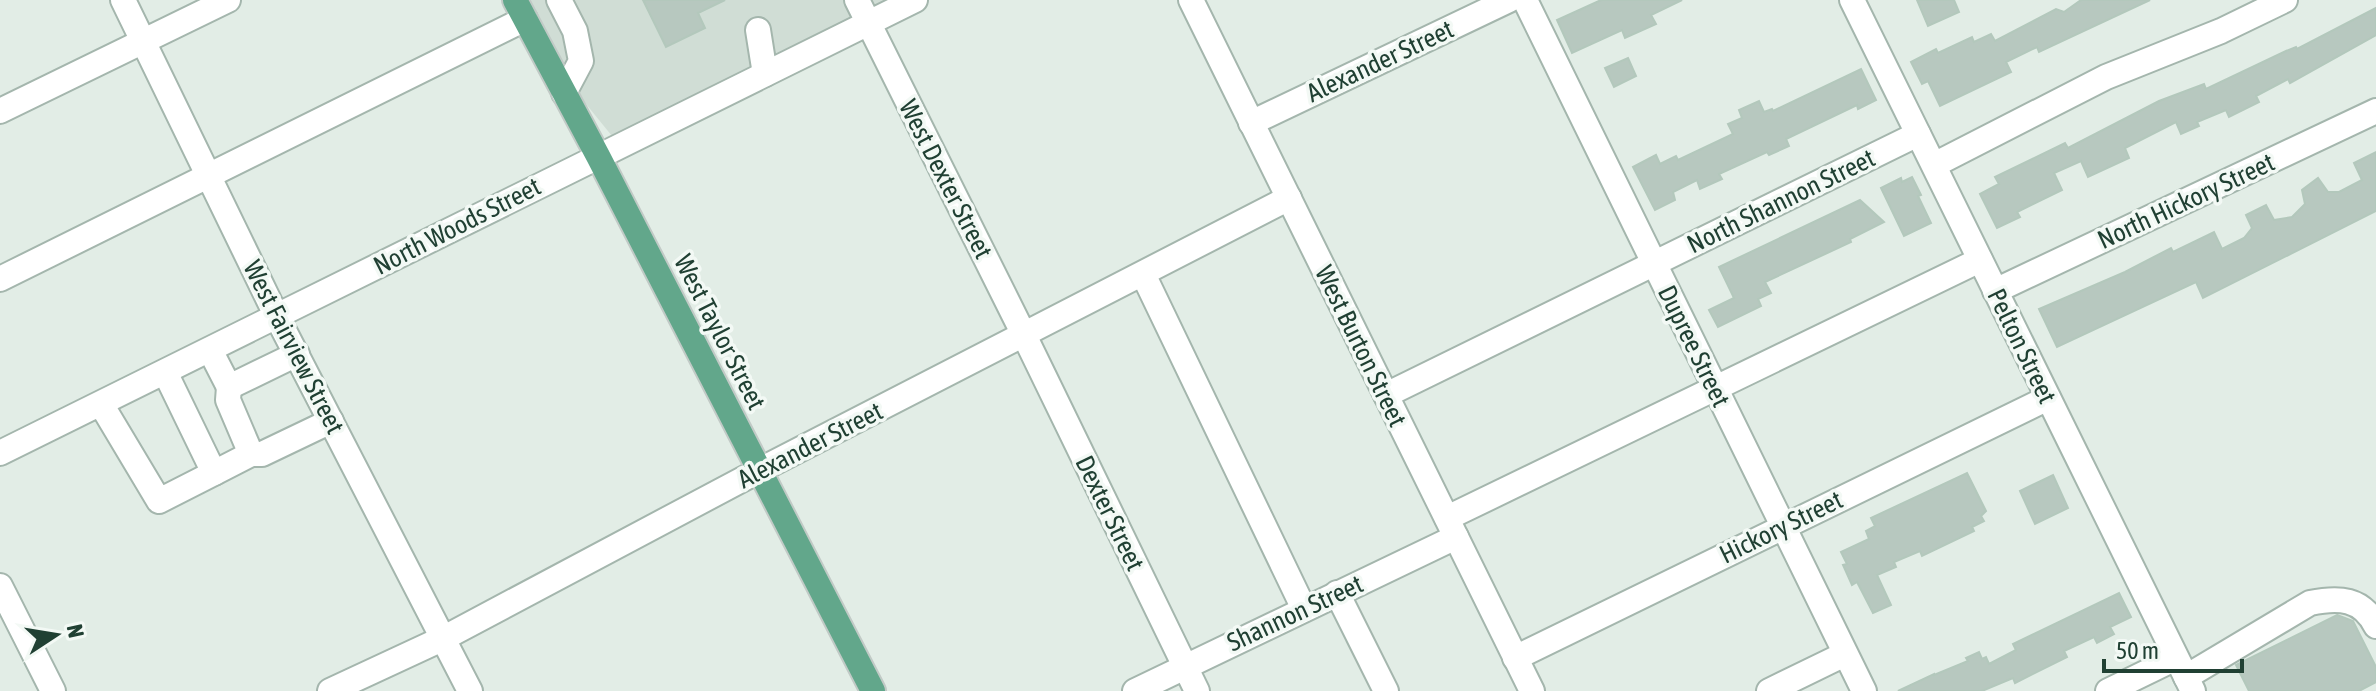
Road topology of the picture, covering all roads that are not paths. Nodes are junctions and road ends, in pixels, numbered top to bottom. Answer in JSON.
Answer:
{"nodes":[{"id":1,"x":123,"y":0,"type":"edge"},
{"id":2,"x":228,"y":0,"type":"edge"},
{"id":3,"x":559,"y":0,"type":"edge"},
{"id":4,"x":857,"y":0,"type":"edge"},
{"id":5,"x":915,"y":0,"type":"edge"},
{"id":6,"x":1191,"y":0,"type":"edge"},
{"id":7,"x":1509,"y":0,"type":"edge"},
{"id":8,"x":1525,"y":0,"type":"edge"},
{"id":9,"x":1852,"y":0,"type":"edge"},
{"id":10,"x":2285,"y":0,"type":"edge"},
{"id":11,"x":520,"y":9,"type":"edge"},
{"id":12,"x":869,"y":23,"type":"junction"},
{"id":13,"x":758,"y":30,"type":"dead end"},
{"id":14,"x":144,"y":42,"type":"junction"},
{"id":15,"x":765,"y":74,"type":"junction"},
{"id":16,"x":564,"y":93,"type":"junction"},
{"id":17,"x":0,"y":111,"type":"edge"},
{"id":18,"x":2376,"y":111,"type":"edge"},
{"id":19,"x":1251,"y":123,"type":"junction"},
{"id":20,"x":1918,"y":134,"type":"junction"},
{"id":21,"x":598,"y":156,"type":"junction"},
{"id":22,"x":1934,"y":165,"type":"junction"},
{"id":23,"x":209,"y":176,"type":"junction"},
{"id":24,"x":1289,"y":198,"type":"junction"},
{"id":25,"x":1980,"y":260,"type":"junction"},
{"id":26,"x":1654,"y":263,"type":"junction"},
{"id":27,"x":1143,"y":274,"type":"junction"},
{"id":28,"x":0,"y":279,"type":"edge"},
{"id":29,"x":1995,"y":291,"type":"junction"},
{"id":30,"x":277,"y":317,"type":"junction"},
{"id":31,"x":1024,"y":335,"type":"junction"},
{"id":32,"x":210,"y":350,"type":"junction"},
{"id":33,"x":297,"y":354,"type":"junction"},
{"id":34,"x":165,"y":372,"type":"junction"},
{"id":35,"x":229,"y":387,"type":"junction"},
{"id":36,"x":1715,"y":389,"type":"junction"},
{"id":37,"x":1386,"y":395,"type":"junction"},
{"id":38,"x":2048,"y":398,"type":"junction"},
{"id":39,"x":101,"y":404,"type":"junction"},
{"id":40,"x":331,"y":421,"type":"junction"},
{"id":41,"x":0,"y":453,"type":"edge"},
{"id":42,"x":251,"y":454,"type":"junction"},
{"id":43,"x":760,"y":470,"type":"junction"},
{"id":44,"x":214,"y":473,"type":"junction"},
{"id":45,"x":1782,"y":526,"type":"junction"},
{"id":46,"x":1451,"y":528,"type":"junction"},
{"id":47,"x":0,"y":586,"type":"edge"},
{"id":48,"x":1337,"y":593,"type":"junction"},
{"id":49,"x":1304,"y":609,"type":"junction"},
{"id":50,"x":2376,"y":626,"type":"edge"},
{"id":51,"x":444,"y":638,"type":"junction"},
{"id":52,"x":1845,"y":654,"type":"junction"},
{"id":53,"x":1515,"y":658,"type":"junction"},
{"id":54,"x":1184,"y":666,"type":"junction"},
{"id":55,"x":2185,"y":675,"type":"edge"},
{"id":56,"x":53,"y":691,"type":"edge"},
{"id":57,"x":330,"y":691,"type":"edge"},
{"id":58,"x":470,"y":691,"type":"edge"},
{"id":59,"x":873,"y":691,"type":"edge"},
{"id":60,"x":1135,"y":691,"type":"edge"},
{"id":61,"x":1197,"y":691,"type":"edge"},
{"id":62,"x":1386,"y":691,"type":"edge"},
{"id":63,"x":1532,"y":691,"type":"edge"},
{"id":64,"x":1769,"y":691,"type":"edge"},
{"id":65,"x":1864,"y":691,"type":"edge"},
{"id":66,"x":2108,"y":691,"type":"edge"}],
"edges":[{"from":1,"to":14,"type":"street","name":"West Fairview Street"},
{"from":2,"to":14,"type":"street"},
{"from":3,"to":16,"type":"street"},
{"from":4,"to":12,"type":"street","name":"West Dexter Street"},
{"from":5,"to":12,"type":"street","name":"North Woods Street"},
{"from":6,"to":19,"type":"street","name":"West Burton Street"},
{"from":7,"to":19,"type":"street","name":"Alexander Street"},
{"from":8,"to":26,"type":"street","name":"Dupree Street"},
{"from":9,"to":20,"type":"street","name":"Pelton Street"},
{"from":10,"to":22,"type":"street"},
{"from":11,"to":16,"type":"main road","name":"West Taylor Street"},
{"from":11,"to":23,"type":"street"},
{"from":12,"to":15,"type":"street","name":"North Woods Street"},
{"from":12,"to":31,"type":"street","name":"West Dexter Street"},
{"from":13,"to":15,"type":"street"},
{"from":14,"to":17,"type":"street"},
{"from":14,"to":23,"type":"street","name":"West Fairview Street"},
{"from":15,"to":21,"type":"street","name":"North Woods Street"},
{"from":16,"to":21,"type":"main road","name":"West Taylor Street"},
{"from":18,"to":29,"type":"street","name":"North Hickory Street"},
{"from":19,"to":24,"type":"street","name":"West Burton Street"},
{"from":20,"to":22,"type":"street","name":"Pelton Street"},
{"from":20,"to":26,"type":"street","name":"North Shannon Street"},
{"from":21,"to":30,"type":"street","name":"North Woods Street"},
{"from":21,"to":43,"type":"main road","name":"West Taylor Street"},
{"from":22,"to":25,"type":"street","name":"Pelton Street"},
{"from":23,"to":28,"type":"street"},
{"from":23,"to":30,"type":"street","name":"West Fairview Street"},
{"from":24,"to":27,"type":"street","name":"Alexander Street"},
{"from":24,"to":37,"type":"street","name":"West Burton Street"},
{"from":25,"to":29,"type":"street","name":"Pelton Street"},
{"from":25,"to":36,"type":"street","name":"Shannon Street"},
{"from":26,"to":36,"type":"street","name":"Dupree Street"},
{"from":26,"to":37,"type":"street","name":"North Shannon Street"},
{"from":27,"to":31,"type":"street","name":"Alexander Street"},
{"from":27,"to":49,"type":"street"},
{"from":29,"to":38,"type":"street","name":"Pelton Street"},
{"from":30,"to":32,"type":"street","name":"North Woods Street"},
{"from":30,"to":33,"type":"street","name":"West Fairview Street"},
{"from":31,"to":43,"type":"street","name":"Alexander Street"},
{"from":31,"to":54,"type":"street","name":"Dexter Street"},
{"from":32,"to":34,"type":"street","name":"North Woods Street"},
{"from":32,"to":35,"type":"street"},
{"from":33,"to":35,"type":"street"},
{"from":33,"to":40,"type":"street","name":"West Fairview Street"},
{"from":34,"to":39,"type":"street","name":"North Woods Street"},
{"from":34,"to":44,"type":"street"},
{"from":35,"to":42,"type":"street"},
{"from":36,"to":45,"type":"street","name":"Dupree Street"},
{"from":36,"to":46,"type":"street","name":"Shannon Street"},
{"from":37,"to":46,"type":"street","name":"West Burton Street"},
{"from":38,"to":45,"type":"street","name":"Hickory Street"},
{"from":38,"to":55,"type":"street","name":"Pelton Street"},
{"from":39,"to":41,"type":"street","name":"North Woods Street"},
{"from":39,"to":44,"type":"street"},
{"from":40,"to":42,"type":"street"},
{"from":40,"to":51,"type":"street","name":"West Fairview Street"},
{"from":42,"to":44,"type":"street"},
{"from":43,"to":51,"type":"street","name":"Alexander Street"},
{"from":43,"to":59,"type":"main road","name":"West Taylor Street"},
{"from":45,"to":52,"type":"street","name":"Dupree Street"},
{"from":45,"to":53,"type":"street","name":"Hickory Street"},
{"from":46,"to":48,"type":"street","name":"Shannon Street"},
{"from":46,"to":53,"type":"street","name":"West Burton Street"},
{"from":47,"to":56,"type":"street"},
{"from":48,"to":49,"type":"street","name":"Shannon Street"},
{"from":48,"to":62,"type":"street"},
{"from":49,"to":54,"type":"street","name":"Shannon Street"},
{"from":50,"to":55,"type":"street"},
{"from":51,"to":57,"type":"street","name":"Alexander Street"},
{"from":51,"to":58,"type":"street","name":"West Fairview Street"},
{"from":52,"to":64,"type":"street"},
{"from":52,"to":65,"type":"street","name":"Dupree Street"},
{"from":53,"to":63,"type":"street","name":"West Burton Street"},
{"from":54,"to":60,"type":"street","name":"Shannon Street"},
{"from":54,"to":61,"type":"street","name":"Dexter Street"},
{"from":55,"to":66,"type":"street"}]}
